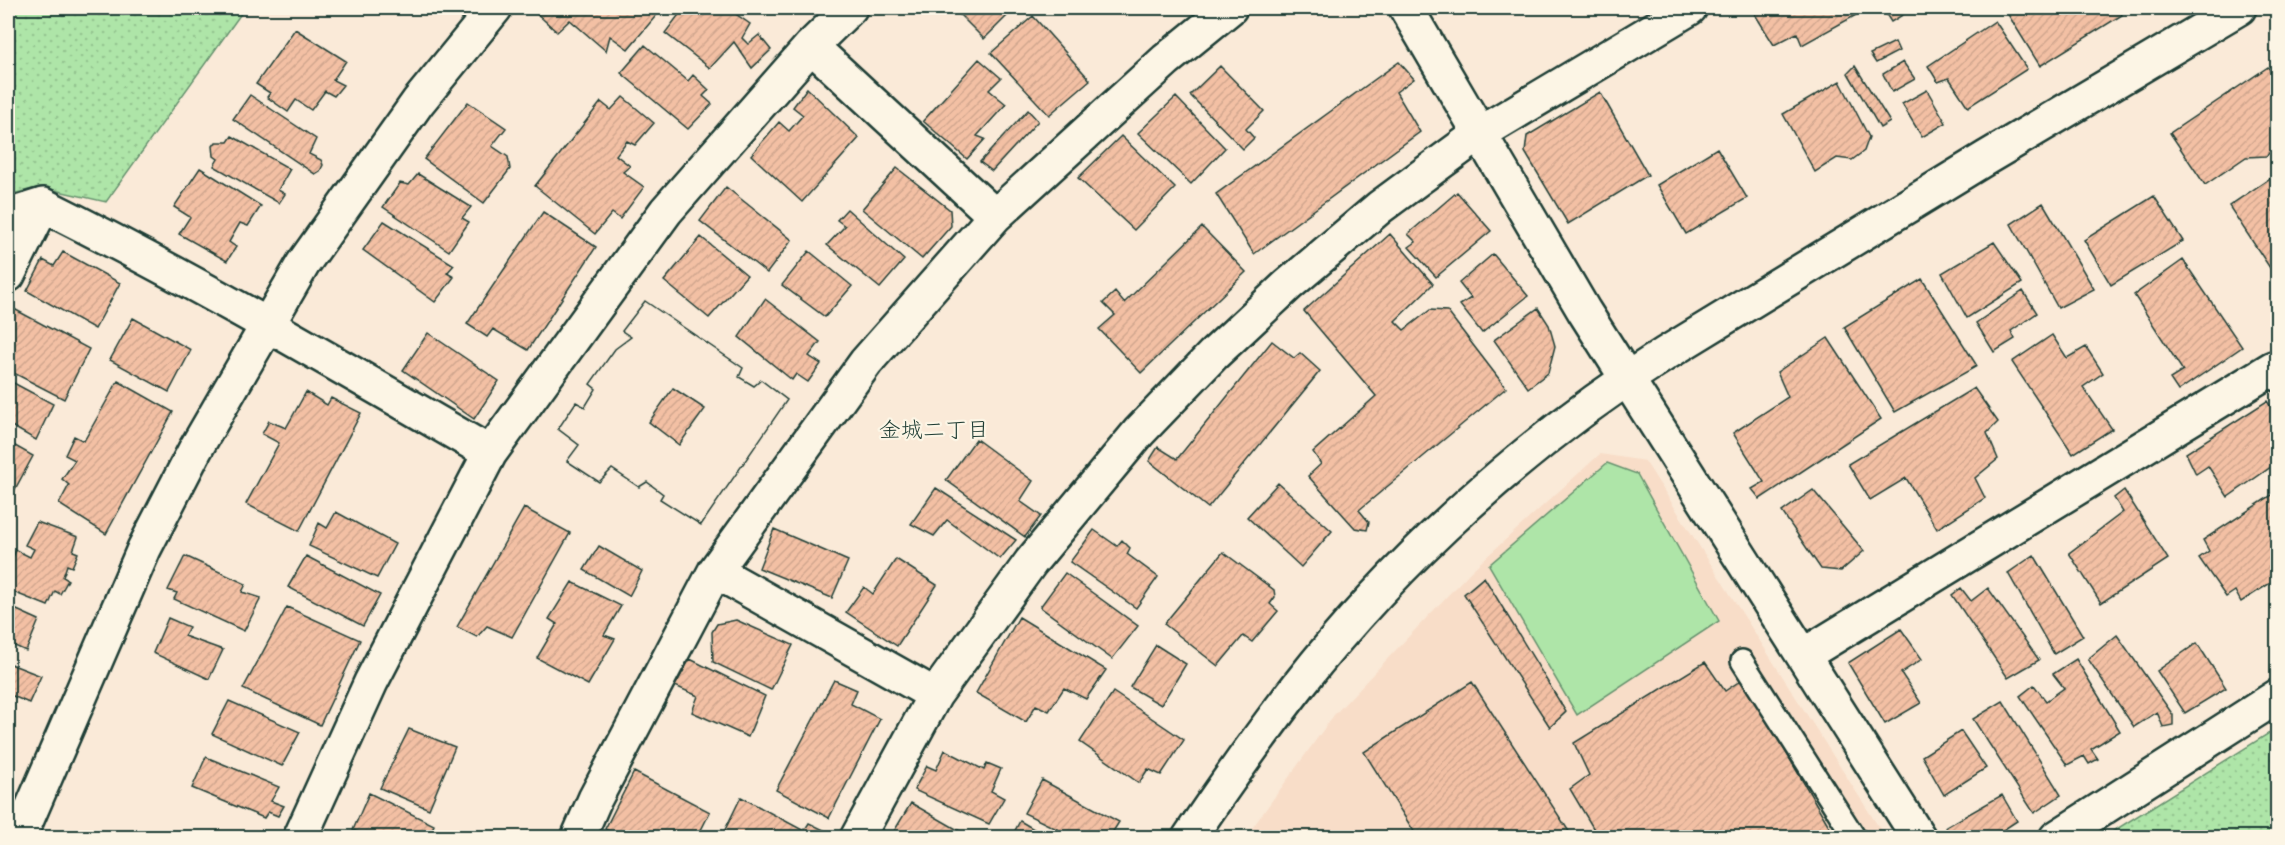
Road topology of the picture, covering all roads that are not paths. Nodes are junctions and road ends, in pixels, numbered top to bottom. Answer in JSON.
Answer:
{"nodes":[{"id":1,"x":495,"y":8,"type":"edge"},
{"id":2,"x":850,"y":8,"type":"edge"},
{"id":3,"x":1230,"y":8,"type":"edge"},
{"id":4,"x":1406,"y":8,"type":"edge"},
{"id":5,"x":1689,"y":8,"type":"edge"},
{"id":6,"x":2239,"y":8,"type":"edge"},
{"id":7,"x":811,"y":46,"type":"junction"},
{"id":8,"x":1479,"y":134,"type":"junction"},
{"id":9,"x":43,"y":205,"type":"junction"},
{"id":10,"x":8,"y":216,"type":"edge"},
{"id":11,"x":994,"y":216,"type":"junction"},
{"id":12,"x":8,"y":276,"type":"edge"},
{"id":13,"x":267,"y":324,"type":"junction"},
{"id":14,"x":2277,"y":375,"type":"edge"},
{"id":15,"x":1627,"y":378,"type":"junction"},
{"id":16,"x":490,"y":453,"type":"junction"},
{"id":17,"x":715,"y":571,"type":"junction"},
{"id":18,"x":1804,"y":655,"type":"junction"},
{"id":19,"x":1742,"y":661,"type":"dead end"},
{"id":20,"x":935,"y":695,"type":"junction"},
{"id":21,"x":2277,"y":696,"type":"edge"},
{"id":22,"x":19,"y":837,"type":"edge"},
{"id":23,"x":300,"y":837,"type":"edge"},
{"id":24,"x":578,"y":837,"type":"edge"},
{"id":25,"x":857,"y":837,"type":"edge"},
{"id":26,"x":1189,"y":837,"type":"edge"},
{"id":27,"x":1856,"y":837,"type":"edge"},
{"id":28,"x":1919,"y":837,"type":"edge"},
{"id":29,"x":2056,"y":837,"type":"edge"}],
"edges":[{"from":1,"to":13,"type":"street"},
{"from":2,"to":7,"type":"street"},
{"from":3,"to":11,"type":"street"},
{"from":4,"to":8,"type":"street"},
{"from":5,"to":8,"type":"street"},
{"from":6,"to":15,"type":"street"},
{"from":7,"to":11,"type":"street"},
{"from":7,"to":16,"type":"street"},
{"from":8,"to":15,"type":"street"},
{"from":8,"to":20,"type":"street"},
{"from":9,"to":10,"type":"street"},
{"from":9,"to":12,"type":"street"},
{"from":9,"to":13,"type":"street"},
{"from":11,"to":17,"type":"street"},
{"from":13,"to":16,"type":"street"},
{"from":13,"to":22,"type":"street"},
{"from":14,"to":18,"type":"street"},
{"from":15,"to":18,"type":"street"},
{"from":15,"to":26,"type":"street"},
{"from":16,"to":23,"type":"street"},
{"from":17,"to":20,"type":"street"},
{"from":17,"to":24,"type":"street"},
{"from":18,"to":28,"type":"street"},
{"from":19,"to":27,"type":"lane"},
{"from":20,"to":25,"type":"street"},
{"from":21,"to":29,"type":"street"}]}
